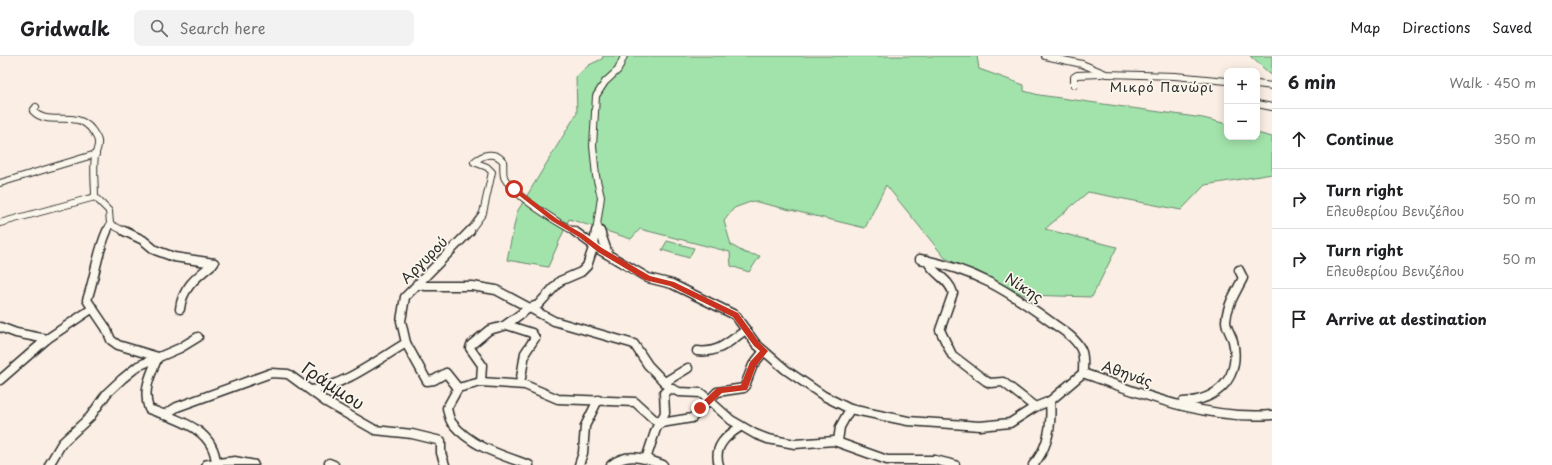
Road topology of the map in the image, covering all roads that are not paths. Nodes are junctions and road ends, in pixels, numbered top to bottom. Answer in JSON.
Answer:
{"nodes":[{"id":1,"x":624,"y":56,"type":"edge"},
{"id":2,"x":1045,"y":56,"type":"edge"},
{"id":3,"x":1106,"y":74,"type":"junction"},
{"id":4,"x":1224,"y":81,"type":"edge"},
{"id":5,"x":1260,"y":84,"type":"edge"},
{"id":6,"x":1074,"y":86,"type":"dead end"},
{"id":7,"x":1272,"y":86,"type":"edge"},
{"id":8,"x":1260,"y":105,"type":"edge"},
{"id":9,"x":36,"y":106,"type":"dead end"},
{"id":10,"x":1272,"y":107,"type":"edge"},
{"id":11,"x":96,"y":154,"type":"junction"},
{"id":12,"x":498,"y":157,"type":"joint"},
{"id":13,"x":0,"y":183,"type":"edge"},
{"id":14,"x":95,"y":197,"type":"junction"},
{"id":15,"x":0,"y":223,"type":"edge"},
{"id":16,"x":110,"y":224,"type":"junction"},
{"id":17,"x":597,"y":225,"type":"junction"},
{"id":18,"x":594,"y":245,"type":"junction"},
{"id":19,"x":608,"y":254,"type":"junction"},
{"id":20,"x":1240,"y":270,"type":"dead end"},
{"id":21,"x":417,"y":284,"type":"junction"},
{"id":22,"x":92,"y":308,"type":"junction"},
{"id":23,"x":529,"y":308,"type":"junction"},
{"id":24,"x":180,"y":309,"type":"dead end"},
{"id":25,"x":507,"y":324,"type":"junction"},
{"id":26,"x":0,"y":327,"type":"edge"},
{"id":27,"x":746,"y":330,"type":"junction"},
{"id":28,"x":198,"y":337,"type":"dead end"},
{"id":29,"x":47,"y":339,"type":"junction"},
{"id":30,"x":406,"y":343,"type":"junction"},
{"id":31,"x":764,"y":351,"type":"junction"},
{"id":32,"x":697,"y":352,"type":"dead end"},
{"id":33,"x":158,"y":357,"type":"junction"},
{"id":34,"x":688,"y":368,"type":"dead end"},
{"id":35,"x":1083,"y":373,"type":"junction"},
{"id":36,"x":0,"y":380,"type":"edge"},
{"id":37,"x":481,"y":382,"type":"junction"},
{"id":38,"x":520,"y":384,"type":"junction"},
{"id":39,"x":667,"y":385,"type":"junction"},
{"id":40,"x":458,"y":388,"type":"junction"},
{"id":41,"x":311,"y":390,"type":"junction"},
{"id":42,"x":598,"y":400,"type":"junction"},
{"id":43,"x":708,"y":401,"type":"junction"},
{"id":44,"x":1050,"y":401,"type":"junction"},
{"id":45,"x":1169,"y":402,"type":"junction"},
{"id":46,"x":1035,"y":407,"type":"junction"},
{"id":47,"x":850,"y":410,"type":"junction"},
{"id":48,"x":164,"y":415,"type":"junction"},
{"id":49,"x":1272,"y":415,"type":"edge"},
{"id":50,"x":658,"y":423,"type":"junction"},
{"id":51,"x":740,"y":427,"type":"junction"},
{"id":52,"x":838,"y":442,"type":"junction"},
{"id":53,"x":646,"y":459,"type":"junction"},
{"id":54,"x":212,"y":464,"type":"edge"},
{"id":55,"x":49,"y":465,"type":"edge"},
{"id":56,"x":249,"y":465,"type":"edge"},
{"id":57,"x":445,"y":465,"type":"edge"},
{"id":58,"x":529,"y":465,"type":"edge"},
{"id":59,"x":579,"y":465,"type":"edge"},
{"id":60,"x":611,"y":465,"type":"edge"},
{"id":61,"x":663,"y":465,"type":"edge"},
{"id":62,"x":719,"y":465,"type":"edge"},
{"id":63,"x":955,"y":465,"type":"edge"},
{"id":64,"x":1033,"y":465,"type":"edge"}],
"edges":[{"from":1,"to":17,"type":"street"},
{"from":2,"to":3,"type":"street"},
{"from":3,"to":4,"type":"street"},
{"from":3,"to":6,"type":"street"},
{"from":5,"to":7,"type":"street"},
{"from":8,"to":10,"type":"street"},
{"from":9,"to":11,"type":"street"},
{"from":11,"to":13,"type":"street"},
{"from":11,"to":14,"type":"street"},
{"from":12,"to":18,"type":"street","name":"Αθηνάς"},
{"from":12,"to":21,"type":"street","name":"Αργυρού"},
{"from":14,"to":15,"type":"street"},
{"from":14,"to":16,"type":"street"},
{"from":16,"to":22,"type":"street"},
{"from":16,"to":24,"type":"street"},
{"from":17,"to":18,"type":"street"},
{"from":17,"to":19,"type":"street"},
{"from":18,"to":19,"type":"street","name":"Αθηνάς"},
{"from":18,"to":23,"type":"street"},
{"from":19,"to":27,"type":"street","name":"Αθηνάς"},
{"from":20,"to":45,"type":"street"},
{"from":21,"to":23,"type":"street"},
{"from":21,"to":30,"type":"street","name":"Αργυρού"},
{"from":22,"to":29,"type":"street"},
{"from":22,"to":33,"type":"street"},
{"from":23,"to":25,"type":"street"},
{"from":23,"to":39,"type":"street"},
{"from":25,"to":37,"type":"street"},
{"from":25,"to":38,"type":"street"},
{"from":26,"to":29,"type":"street"},
{"from":27,"to":31,"type":"street","name":"Αθηνάς"},
{"from":27,"to":32,"type":"street"},
{"from":28,"to":33,"type":"street"},
{"from":29,"to":36,"type":"street"},
{"from":30,"to":40,"type":"street"},
{"from":30,"to":41,"type":"street"},
{"from":31,"to":43,"type":"street"},
{"from":31,"to":47,"type":"street","name":"Αθηνάς"},
{"from":33,"to":48,"type":"street"},
{"from":33,"to":55,"type":"street"},
{"from":34,"to":39,"type":"street"},
{"from":35,"to":44,"type":"street","name":"Αθηνάς"},
{"from":35,"to":45,"type":"street","name":"Αθηνάς"},
{"from":35,"to":46,"type":"street","name":"Νίκης"},
{"from":37,"to":38,"type":"street"},
{"from":37,"to":40,"type":"street"},
{"from":38,"to":42,"type":"street"},
{"from":39,"to":43,"type":"street"},
{"from":39,"to":50,"type":"street"},
{"from":40,"to":58,"type":"street"},
{"from":41,"to":48,"type":"street","name":"Γράμμου"},
{"from":41,"to":57,"type":"street","name":"Γράμμου"},
{"from":42,"to":50,"type":"street"},
{"from":42,"to":59,"type":"street"},
{"from":43,"to":50,"type":"street"},
{"from":43,"to":51,"type":"street"},
{"from":44,"to":46,"type":"street","name":"Αθηνάς"},
{"from":44,"to":64,"type":"street"},
{"from":45,"to":49,"type":"street","name":"Αθηνάς"},
{"from":46,"to":47,"type":"street","name":"Αθηνάς"},
{"from":47,"to":52,"type":"street"},
{"from":48,"to":54,"type":"street"},
{"from":50,"to":53,"type":"street"},
{"from":51,"to":52,"type":"street"},
{"from":51,"to":62,"type":"street"},
{"from":52,"to":63,"type":"street"},
{"from":53,"to":60,"type":"street"},
{"from":53,"to":61,"type":"street"},
{"from":54,"to":56,"type":"main road"}]}
